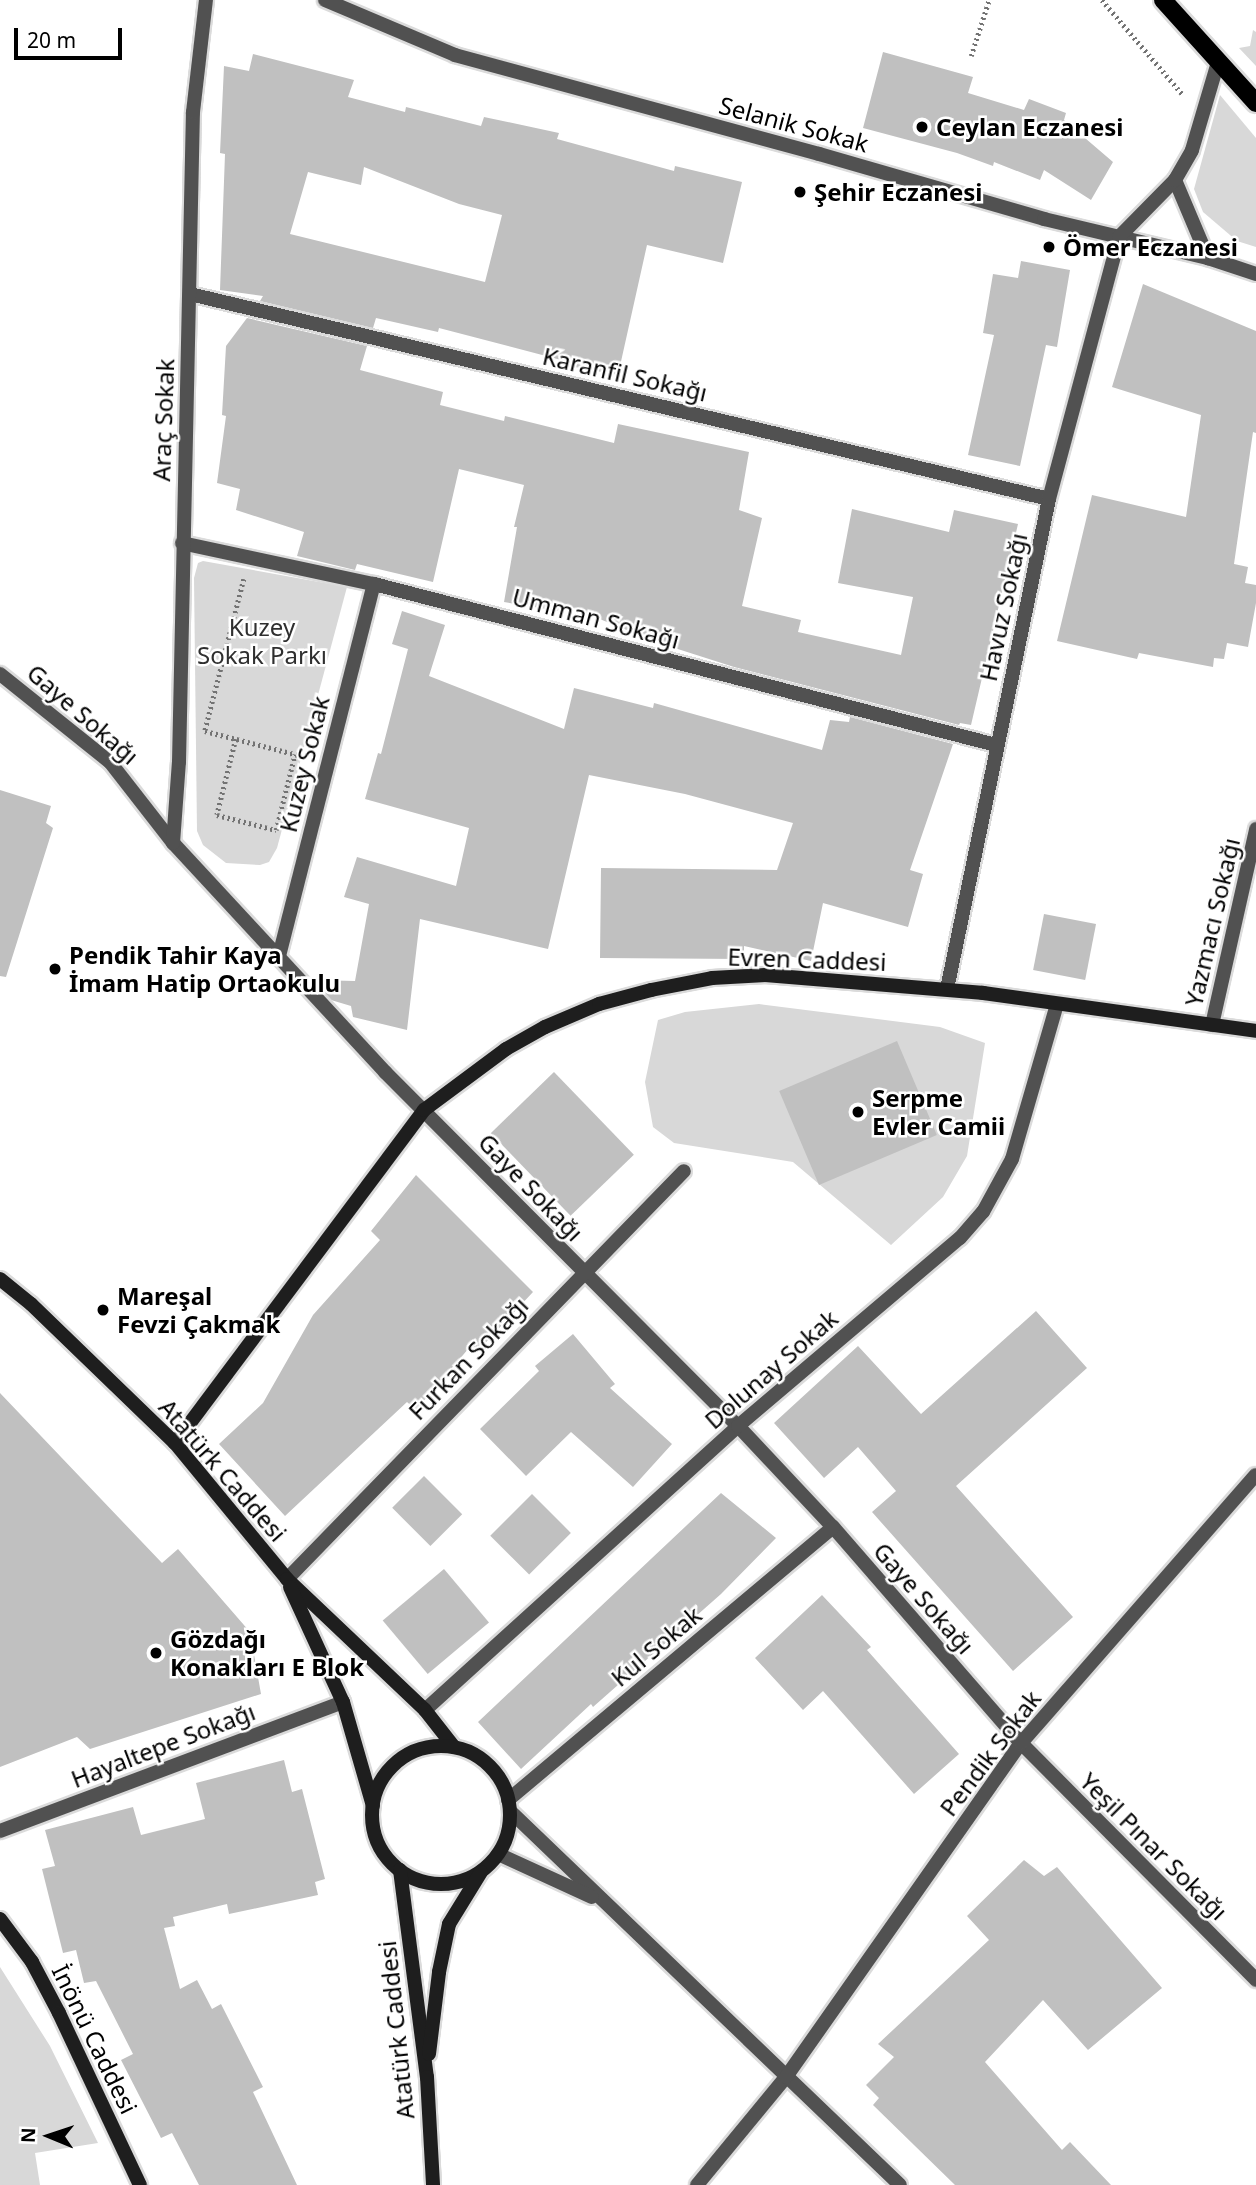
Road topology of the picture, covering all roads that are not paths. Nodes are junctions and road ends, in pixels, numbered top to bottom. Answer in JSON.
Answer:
{"nodes":[{"id":1,"x":206,"y":0,"type":"edge"},
{"id":2,"x":325,"y":0,"type":"edge"},
{"id":3,"x":1163,"y":0,"type":"edge"},
{"id":4,"x":1218,"y":62,"type":"junction"},
{"id":5,"x":1256,"y":103,"type":"edge"},
{"id":6,"x":1175,"y":180,"type":"junction"},
{"id":7,"x":1119,"y":237,"type":"junction"},
{"id":8,"x":1208,"y":258,"type":"junction"},
{"id":9,"x":1256,"y":274,"type":"edge"},
{"id":10,"x":190,"y":294,"type":"junction"},
{"id":11,"x":1049,"y":499,"type":"junction"},
{"id":12,"x":182,"y":542,"type":"junction"},
{"id":13,"x":374,"y":584,"type":"junction"},
{"id":14,"x":0,"y":674,"type":"edge"},
{"id":15,"x":996,"y":745,"type":"junction"},
{"id":16,"x":1256,"y":829,"type":"edge"},
{"id":17,"x":173,"y":843,"type":"junction"},
{"id":18,"x":279,"y":956,"type":"junction"},
{"id":19,"x":947,"y":989,"type":"junction"},
{"id":20,"x":1057,"y":1004,"type":"junction"},
{"id":21,"x":1212,"y":1025,"type":"junction"},
{"id":22,"x":1256,"y":1031,"type":"edge"},
{"id":23,"x":424,"y":1110,"type":"junction"},
{"id":24,"x":684,"y":1171,"type":"dead end"},
{"id":25,"x":583,"y":1273,"type":"junction"},
{"id":26,"x":0,"y":1279,"type":"edge"},
{"id":27,"x":738,"y":1426,"type":"junction"},
{"id":28,"x":175,"y":1443,"type":"junction"},
{"id":29,"x":1256,"y":1475,"type":"edge"},
{"id":30,"x":833,"y":1527,"type":"junction"},
{"id":31,"x":287,"y":1579,"type":"junction"},
{"id":32,"x":343,"y":1702,"type":"junction"},
{"id":33,"x":425,"y":1710,"type":"junction"},
{"id":34,"x":1021,"y":1744,"type":"junction"},
{"id":35,"x":454,"y":1746,"type":"junction"},
{"id":36,"x":509,"y":1805,"type":"junction"},
{"id":37,"x":373,"y":1807,"type":"junction"},
{"id":38,"x":0,"y":1831,"type":"edge"},
{"id":39,"x":498,"y":1854,"type":"junction"},
{"id":40,"x":400,"y":1870,"type":"junction"},
{"id":41,"x":481,"y":1871,"type":"junction"},
{"id":42,"x":604,"y":1903,"type":"junction"},
{"id":43,"x":0,"y":1919,"type":"edge"},
{"id":44,"x":1256,"y":1980,"type":"edge"},
{"id":45,"x":426,"y":2077,"type":"junction"},
{"id":46,"x":786,"y":2077,"type":"junction"},
{"id":47,"x":140,"y":2185,"type":"edge"},
{"id":48,"x":433,"y":2185,"type":"edge"},
{"id":49,"x":697,"y":2185,"type":"edge"},
{"id":50,"x":900,"y":2185,"type":"edge"}],
"edges":[{"from":1,"to":10,"type":"street","name":"Araç Sokak"},
{"from":2,"to":7,"type":"street","name":"Selanik Sokak"},
{"from":3,"to":4,"type":"main road"},
{"from":4,"to":5,"type":"main road"},
{"from":4,"to":6,"type":"street"},
{"from":6,"to":7,"type":"street"},
{"from":6,"to":8,"type":"street"},
{"from":7,"to":8,"type":"street","name":"Selanik Sokak"},
{"from":7,"to":11,"type":"street","name":"Havuz Sokağı"},
{"from":8,"to":9,"type":"street","name":"Selanik Sokak"},
{"from":10,"to":11,"type":"street","name":"Karanfil Sokağı"},
{"from":10,"to":12,"type":"street","name":"Araç Sokak"},
{"from":11,"to":15,"type":"street","name":"Havuz Sokağı"},
{"from":12,"to":13,"type":"street","name":"Umman Sokağı"},
{"from":12,"to":17,"type":"street","name":"Araç Sokak"},
{"from":13,"to":15,"type":"street","name":"Umman Sokağı"},
{"from":13,"to":18,"type":"street","name":"Kuzey Sokak"},
{"from":14,"to":17,"type":"street","name":"Gaye Sokağı"},
{"from":15,"to":19,"type":"street","name":"Havuz Sokağı"},
{"from":16,"to":21,"type":"street","name":"Yazmacı Sokağı"},
{"from":17,"to":18,"type":"street","name":"Gaye Sokağı"},
{"from":18,"to":23,"type":"street","name":"Gaye Sokağı"},
{"from":19,"to":20,"type":"street","name":"Evren Caddesi"},
{"from":19,"to":23,"type":"street","name":"Evren Caddesi"},
{"from":20,"to":21,"type":"street","name":"Evren Caddesi"},
{"from":20,"to":27,"type":"street","name":"Dolunay Sokak"},
{"from":21,"to":22,"type":"street","name":"Evren Caddesi"},
{"from":23,"to":25,"type":"street","name":"Gaye Sokağı"},
{"from":23,"to":28,"type":"street","name":"Evren Caddesi"},
{"from":24,"to":25,"type":"street","name":"Furkan Sokağı"},
{"from":25,"to":27,"type":"street","name":"Gaye Sokağı"},
{"from":25,"to":31,"type":"street","name":"Furkan Sokağı"},
{"from":26,"to":28,"type":"street","name":"Atatürk Caddesi"},
{"from":27,"to":30,"type":"street","name":"Gaye Sokağı"},
{"from":27,"to":33,"type":"street","name":"Dolunay Sokak"},
{"from":28,"to":31,"type":"street","name":"Atatürk Caddesi"},
{"from":29,"to":34,"type":"street","name":"Pendik Sokak"},
{"from":30,"to":34,"type":"street","name":"Gaye Sokağı"},
{"from":30,"to":36,"type":"street","name":"Kul Sokak"},
{"from":31,"to":32,"type":"street","name":"Atatürk Caddesi"},
{"from":31,"to":33,"type":"street","name":"Atatürk Caddesi"},
{"from":32,"to":37,"type":"street","name":"Atatürk Caddesi"},
{"from":32,"to":38,"type":"street","name":"Hayaltepe Sokağı"},
{"from":33,"to":35,"type":"street","name":"Atatürk Caddesi"},
{"from":34,"to":44,"type":"street","name":"Yeşil Pınar Sokağı"},
{"from":34,"to":46,"type":"street","name":"Pendik Sokak"},
{"from":35,"to":36,"type":"street"},
{"from":35,"to":37,"type":"street"},
{"from":36,"to":39,"type":"street"},
{"from":36,"to":42,"type":"street"},
{"from":37,"to":40,"type":"street"},
{"from":39,"to":41,"type":"street"},
{"from":39,"to":42,"type":"street"},
{"from":40,"to":41,"type":"street"},
{"from":40,"to":45,"type":"street","name":"Atatürk Caddesi"},
{"from":41,"to":45,"type":"street"},
{"from":42,"to":46,"type":"street"},
{"from":43,"to":47,"type":"street","name":"İnönü Caddesi"},
{"from":45,"to":48,"type":"street","name":"Atatürk Caddesi"},
{"from":46,"to":49,"type":"street","name":"Pendik Sokak"},
{"from":46,"to":50,"type":"street"}]}
